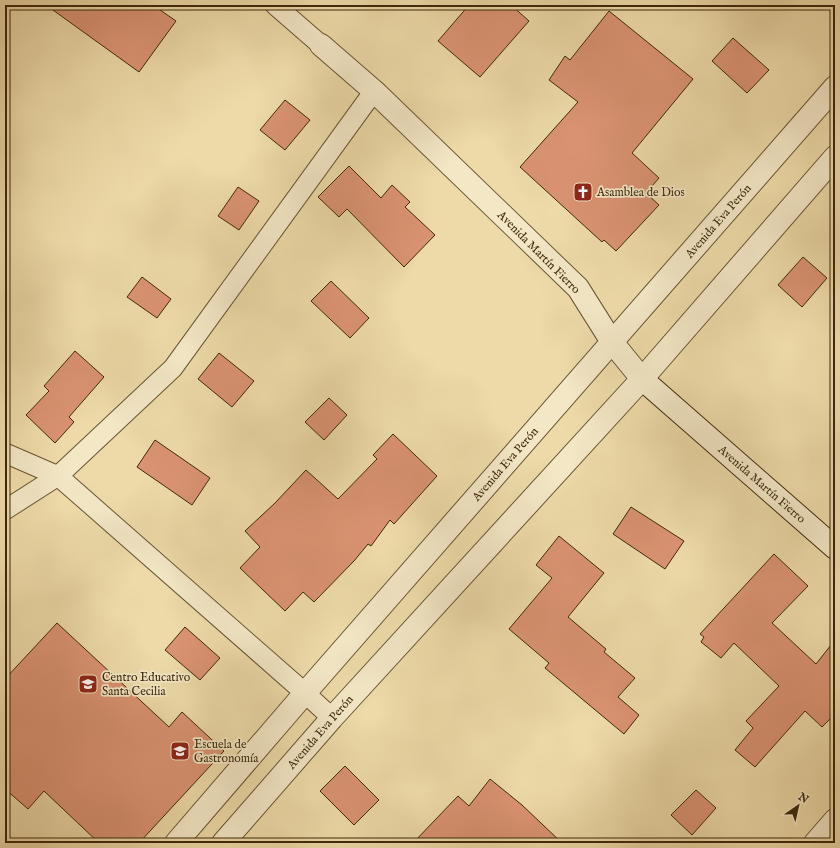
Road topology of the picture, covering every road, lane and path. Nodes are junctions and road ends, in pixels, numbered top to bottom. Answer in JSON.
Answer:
{"nodes":[{"id":1,"x":275,"y":5,"type":"edge"},
{"id":2,"x":320,"y":45,"type":"joint"},
{"id":3,"x":835,"y":87,"type":"edge"},
{"id":4,"x":374,"y":91,"type":"junction"},
{"id":5,"x":835,"y":157,"type":"edge"},
{"id":6,"x":612,"y":342,"type":"junction"},
{"id":7,"x":642,"y":379,"type":"junction"},
{"id":8,"x":5,"y":453,"type":"edge"},
{"id":9,"x":58,"y":476,"type":"junction"},
{"id":10,"x":5,"y":510,"type":"edge"},
{"id":11,"x":835,"y":548,"type":"edge"},
{"id":12,"x":305,"y":693,"type":"junction"},
{"id":13,"x":332,"y":718,"type":"junction"},
{"id":14,"x":835,"y":820,"type":"edge"},
{"id":15,"x":176,"y":843,"type":"edge"},
{"id":16,"x":223,"y":843,"type":"edge"},
{"id":17,"x":815,"y":843,"type":"edge"}],
"edges":[{"from":1,"to":2,"type":"lane"},
{"from":2,"to":4,"type":"street","name":"Avenida Martín Fierro"},
{"from":3,"to":6,"type":"street","name":"Avenida Eva Perón"},
{"from":4,"to":6,"type":"street","name":"Avenida Martín Fierro"},
{"from":4,"to":9,"type":"lane"},
{"from":5,"to":7,"type":"street","name":"Avenida Eva Perón"},
{"from":6,"to":7,"type":"street","name":"Avenida Martín Fierro"},
{"from":6,"to":12,"type":"street","name":"Avenida Eva Perón"},
{"from":7,"to":11,"type":"street","name":"Avenida Martín Fierro"},
{"from":7,"to":13,"type":"street","name":"Avenida Eva Perón"},
{"from":8,"to":9,"type":"lane"},
{"from":9,"to":10,"type":"lane"},
{"from":9,"to":12,"type":"lane"},
{"from":12,"to":13,"type":"lane"},
{"from":12,"to":15,"type":"street","name":"Avenida Eva Perón"},
{"from":13,"to":16,"type":"street","name":"Avenida Eva Perón"},
{"from":14,"to":17,"type":"street"}]}
